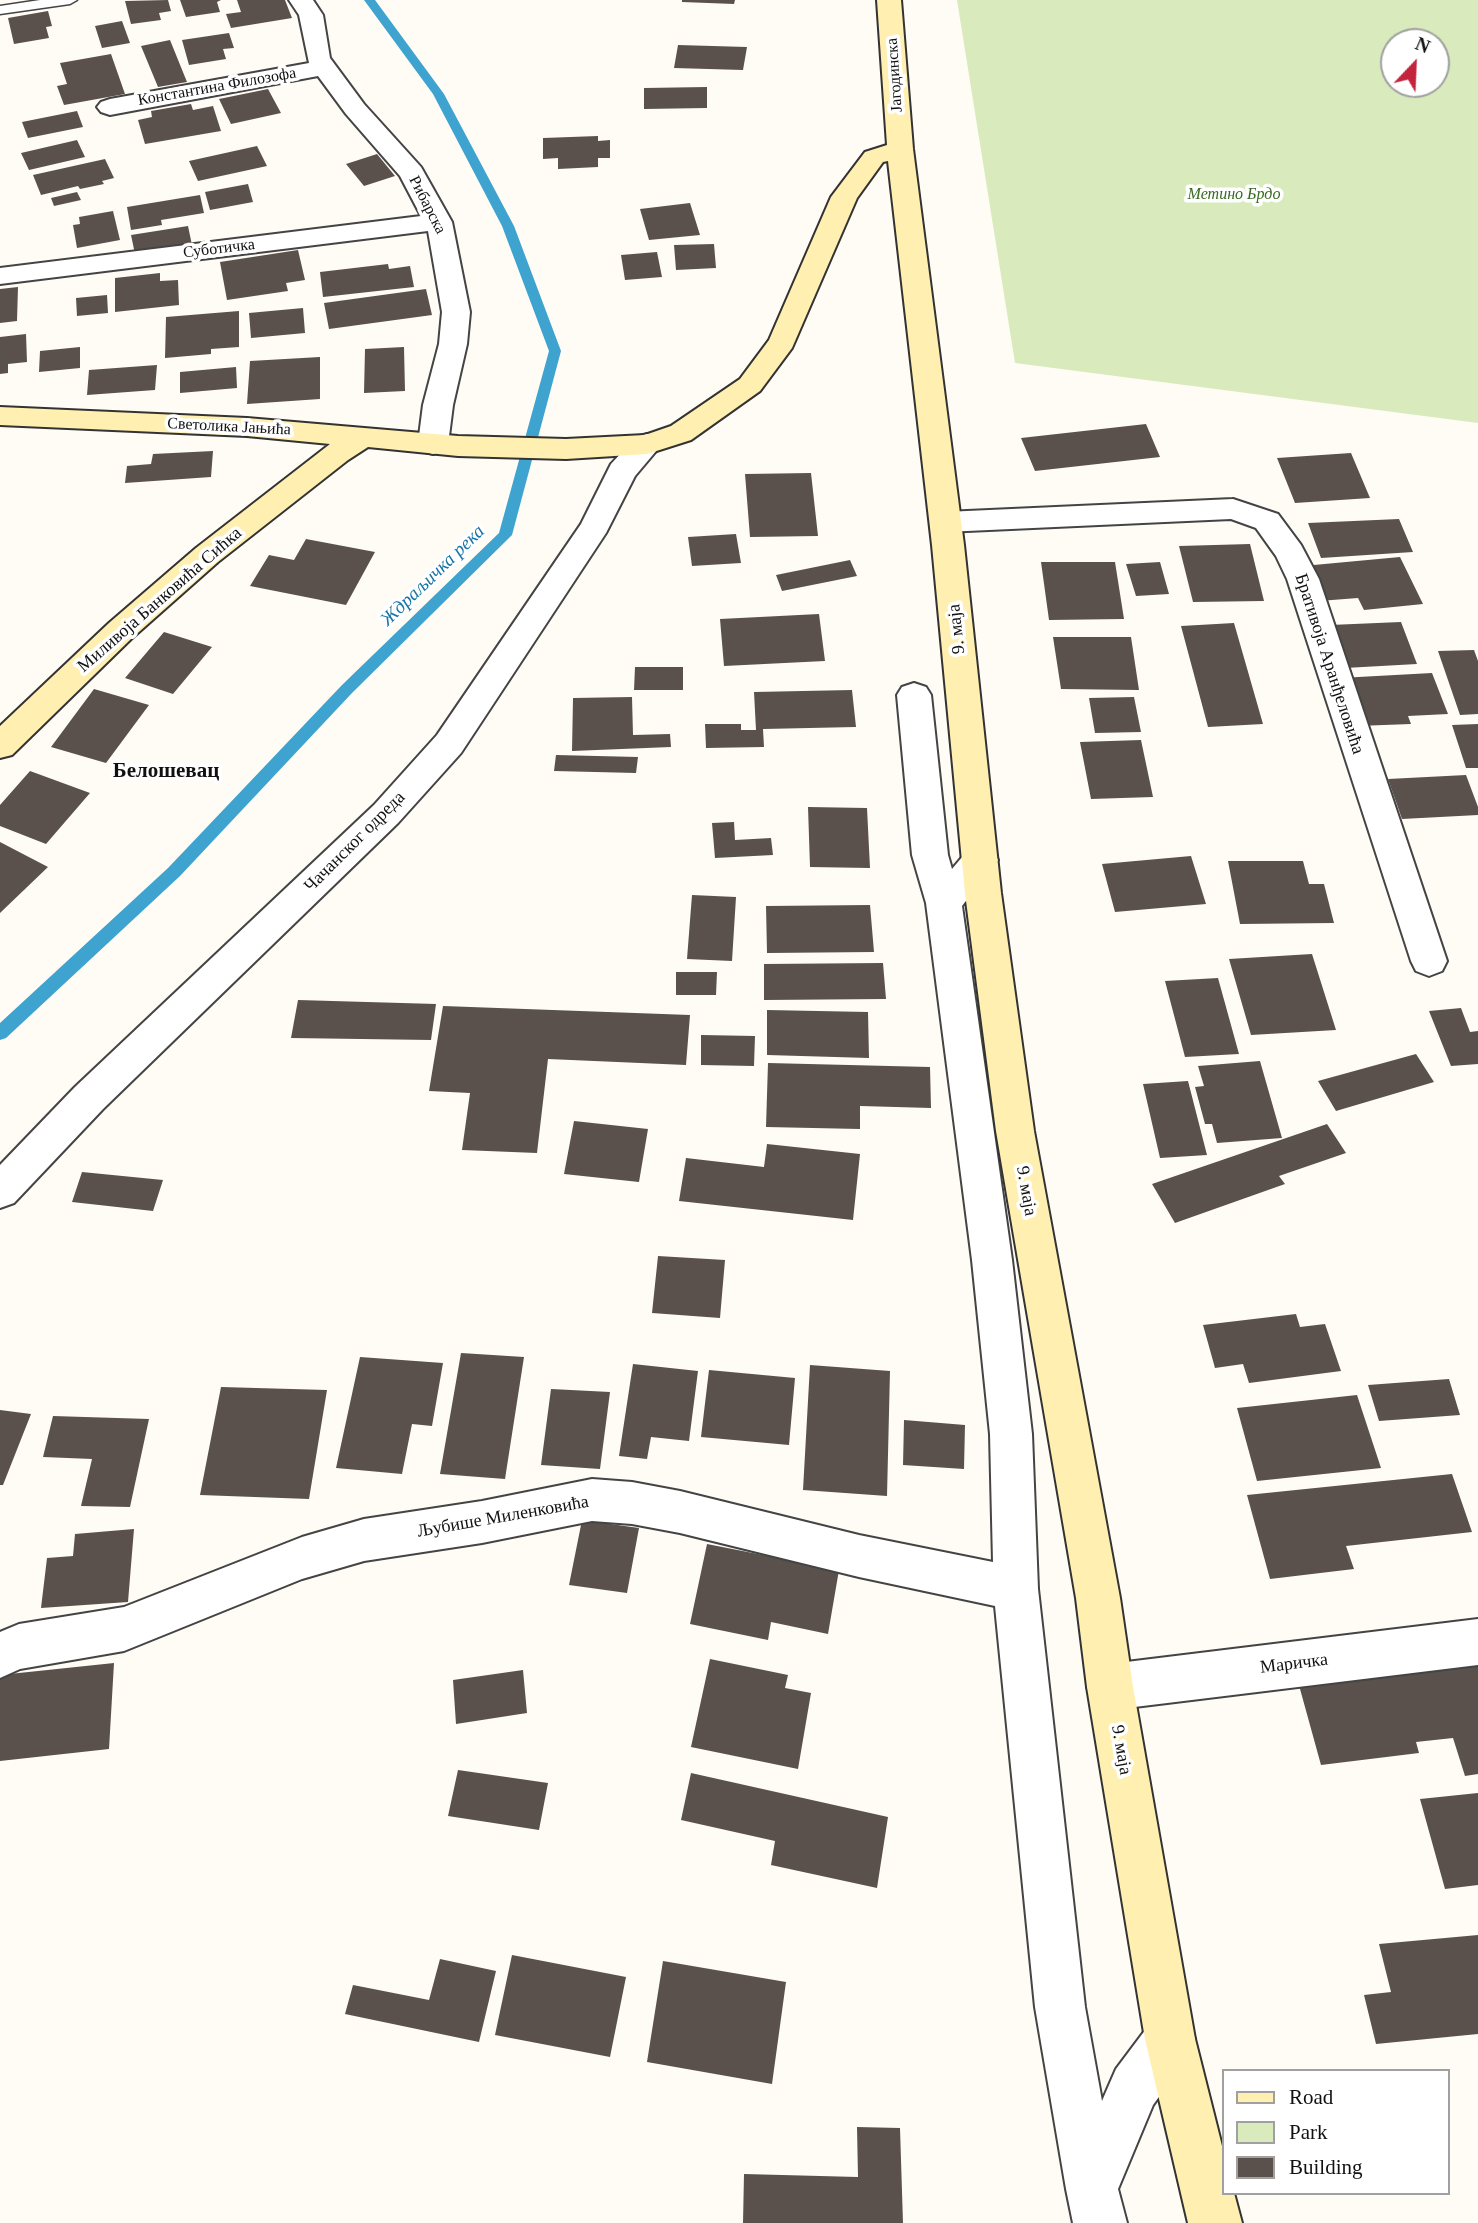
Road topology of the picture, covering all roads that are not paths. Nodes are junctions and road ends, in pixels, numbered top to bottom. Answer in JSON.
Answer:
{"nodes":[{"id":1,"x":70,"y":0,"type":"edge"},
{"id":2,"x":301,"y":0,"type":"edge"},
{"id":3,"x":889,"y":0,"type":"edge"},
{"id":4,"x":0,"y":10,"type":"edge"},
{"id":5,"x":324,"y":68,"type":"junction"},
{"id":6,"x":110,"y":107,"type":"dead end"},
{"id":7,"x":900,"y":149,"type":"junction"},
{"id":8,"x":439,"y":222,"type":"junction"},
{"id":9,"x":0,"y":276,"type":"edge"},
{"id":10,"x":0,"y":416,"type":"edge"},
{"id":11,"x":247,"y":427,"type":"junction"},
{"id":12,"x":362,"y":438,"type":"junction"},
{"id":13,"x":647,"y":444,"type":"junction"},
{"id":14,"x":446,"y":445,"type":"junction"},
{"id":15,"x":276,"y":503,"type":"junction"},
{"id":16,"x":945,"y":522,"type":"junction"},
{"id":17,"x":914,"y":695,"type":"dead end"},
{"id":18,"x":0,"y":746,"type":"edge"},
{"id":19,"x":980,"y":860,"type":"junction"},
{"id":20,"x":944,"y":903,"type":"junction"},
{"id":21,"x":1429,"y":961,"type":"dead end"},
{"id":22,"x":0,"y":1191,"type":"edge"},
{"id":23,"x":1016,"y":1589,"type":"junction"},
{"id":24,"x":1478,"y":1642,"type":"edge"},
{"id":25,"x":0,"y":1655,"type":"edge"},
{"id":26,"x":1110,"y":1687,"type":"junction"},
{"id":27,"x":1170,"y":2039,"type":"junction"},
{"id":28,"x":1096,"y":2206,"type":"edge"},
{"id":29,"x":1215,"y":2223,"type":"edge"}],
"edges":[{"from":1,"to":4,"type":"lane"},
{"from":2,"to":5,"type":"street","name":"Рибарска"},
{"from":3,"to":7,"type":"main road","name":"Јагодинска"},
{"from":5,"to":6,"type":"street","name":"Константина Филозофа"},
{"from":5,"to":8,"type":"street","name":"Рибарска"},
{"from":7,"to":13,"type":"main road","name":"Светолика Јањића"},
{"from":7,"to":16,"type":"main road","name":"9. маја"},
{"from":8,"to":9,"type":"street","name":"Суботичка"},
{"from":8,"to":14,"type":"street","name":"Рибарска"},
{"from":10,"to":11,"type":"main road","name":"Светолика Јањића"},
{"from":11,"to":12,"type":"main road","name":"Светолика Јањића"},
{"from":11,"to":15,"type":"main road"},
{"from":12,"to":14,"type":"main road","name":"Светолика Јањића"},
{"from":12,"to":15,"type":"main road","name":"Миливоја Банковића Сићка"},
{"from":13,"to":14,"type":"main road","name":"Светолика Јањића"},
{"from":13,"to":22,"type":"street","name":"Чачанског одреда"},
{"from":15,"to":18,"type":"main road","name":"Миливоја Банковића Сићка"},
{"from":16,"to":19,"type":"main road","name":"9. маја"},
{"from":16,"to":21,"type":"street","name":"Бративоја Аранђеловића"},
{"from":17,"to":20,"type":"street"},
{"from":19,"to":20,"type":"street"},
{"from":19,"to":26,"type":"main road","name":"9. маја"},
{"from":20,"to":23,"type":"street"},
{"from":23,"to":25,"type":"street","name":"Љубише Миленковића"},
{"from":23,"to":28,"type":"street"},
{"from":24,"to":26,"type":"street","name":"Маричка"},
{"from":26,"to":27,"type":"main road","name":"9. маја"},
{"from":27,"to":28,"type":"street"},
{"from":27,"to":29,"type":"main road","name":"9. маја"}]}
